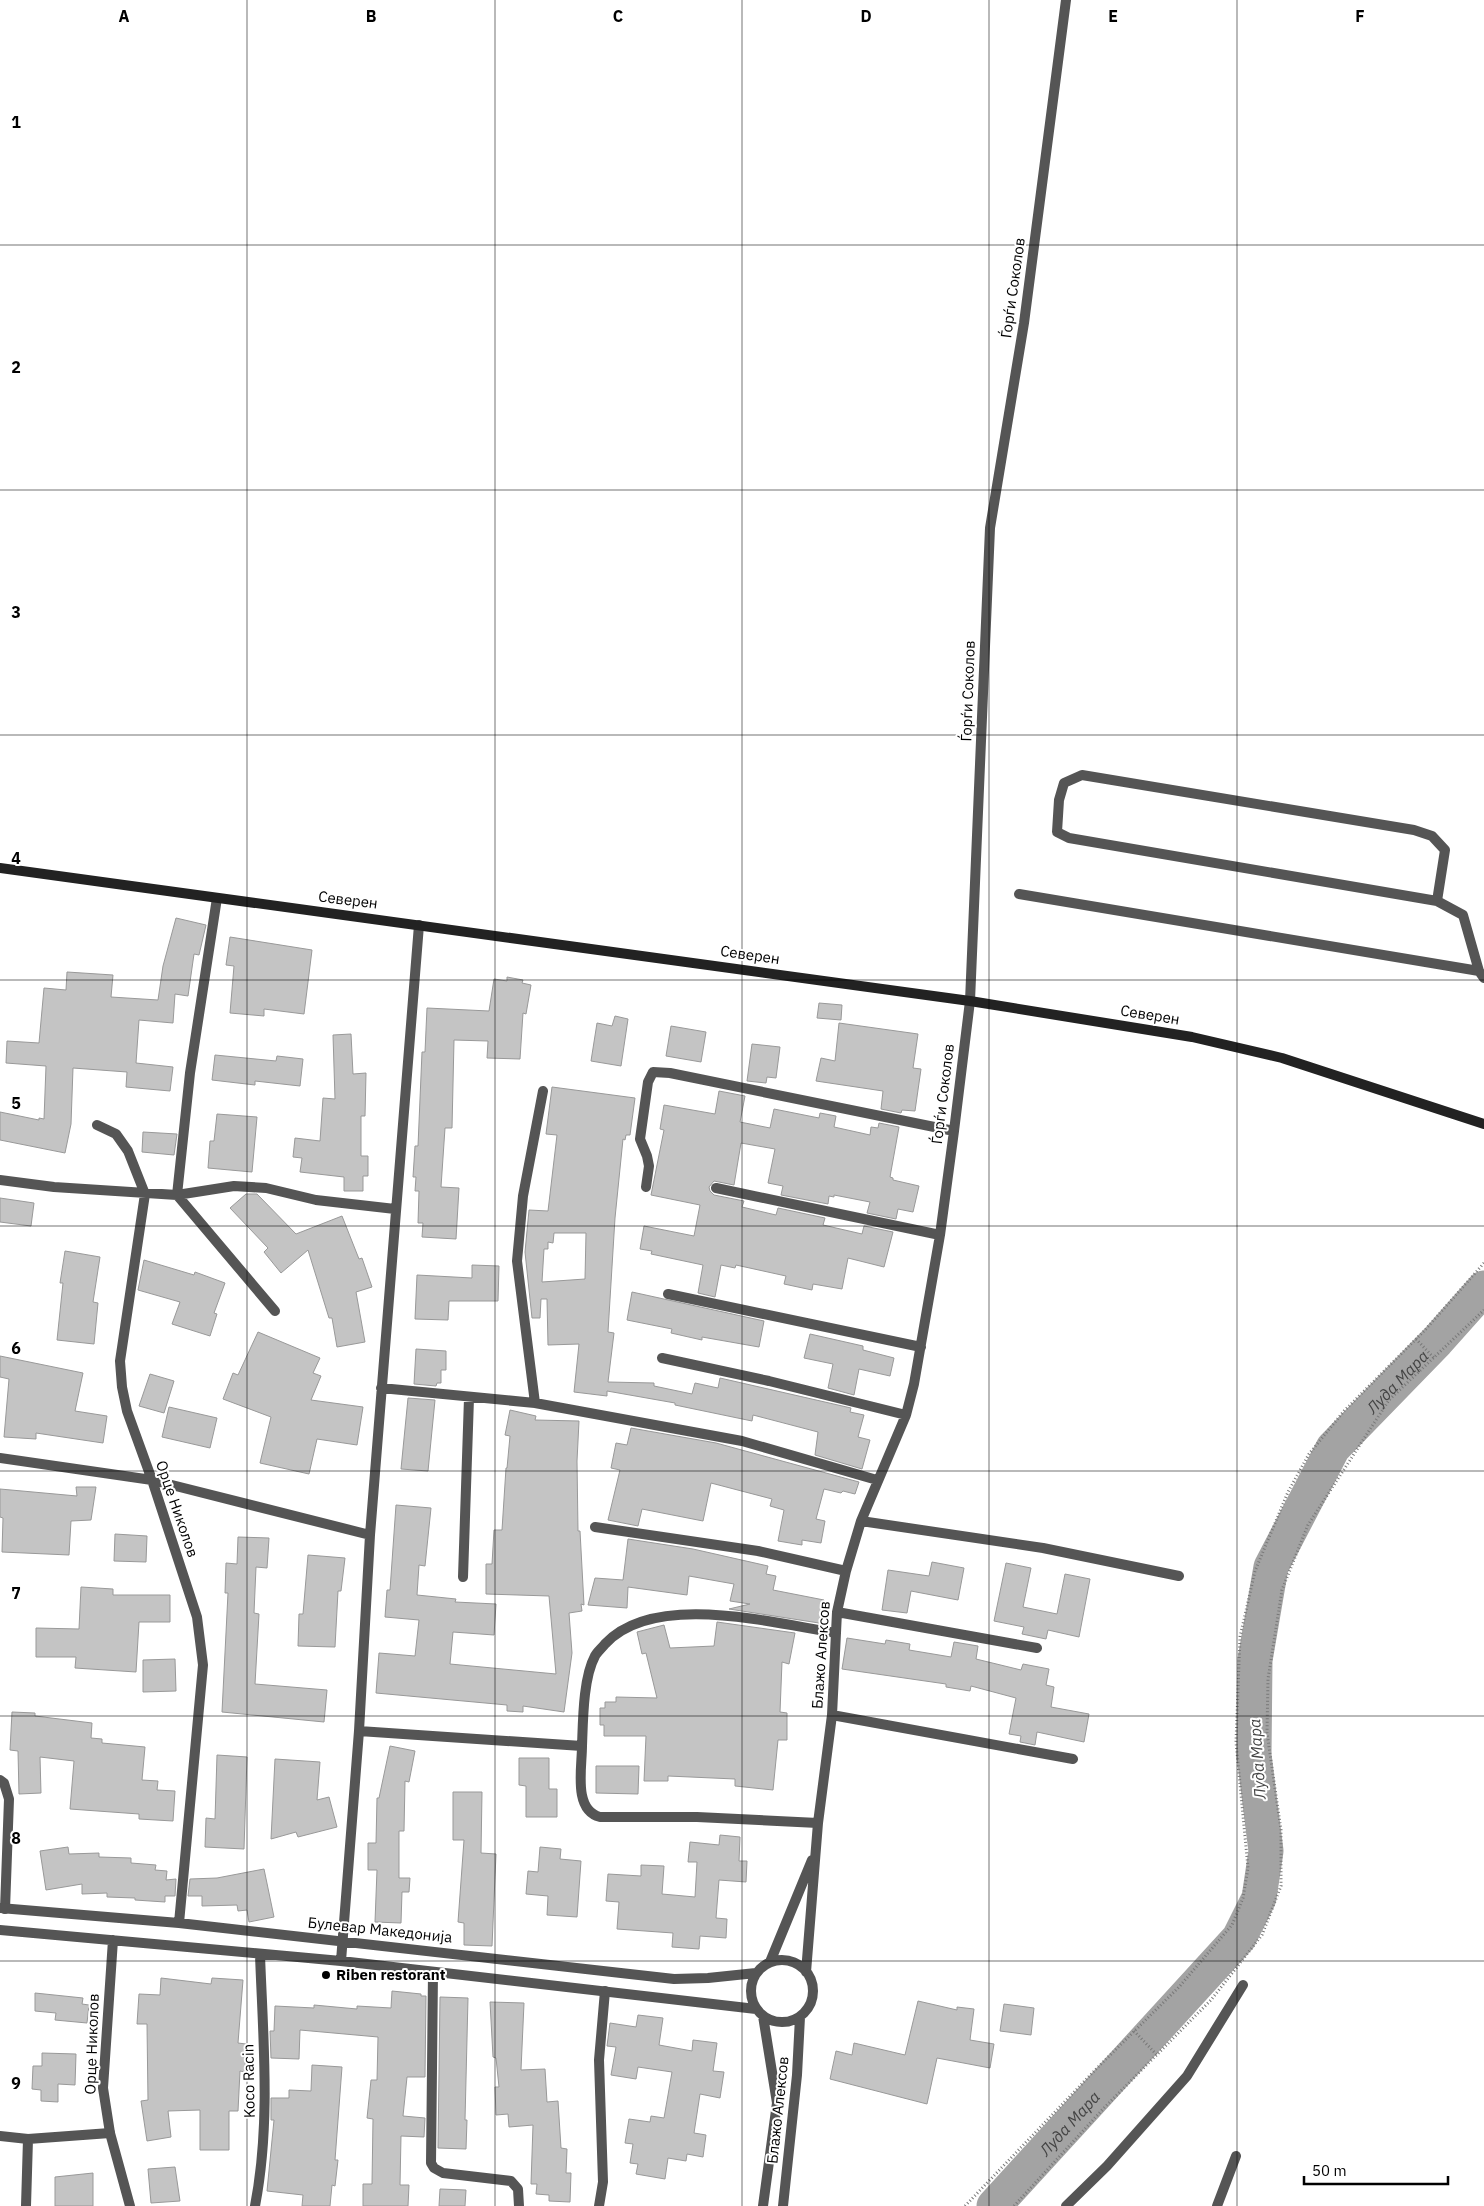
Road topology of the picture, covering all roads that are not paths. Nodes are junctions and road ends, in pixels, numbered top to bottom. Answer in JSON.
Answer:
{"nodes":[{"id":1,"x":1066,"y":0,"type":"edge"},
{"id":2,"x":0,"y":868,"type":"edge"},
{"id":3,"x":1019,"y":894,"type":"dead end"},
{"id":4,"x":217,"y":898,"type":"junction"},
{"id":5,"x":1437,"y":901,"type":"junction"},
{"id":6,"x":418,"y":924,"type":"junction"},
{"id":7,"x":1482,"y":975,"type":"edge"},
{"id":8,"x":970,"y":1001,"type":"junction"},
{"id":9,"x":544,"y":1091,"type":"dead end"},
{"id":10,"x":1484,"y":1124,"type":"edge"},
{"id":11,"x":97,"y":1125,"type":"dead end"},
{"id":12,"x":954,"y":1131,"type":"junction"},
{"id":13,"x":0,"y":1180,"type":"edge"},
{"id":14,"x":646,"y":1187,"type":"dead end"},
{"id":15,"x":716,"y":1188,"type":"dead end"},
{"id":16,"x":145,"y":1194,"type":"junction"},
{"id":17,"x":177,"y":1195,"type":"junction"},
{"id":18,"x":395,"y":1209,"type":"junction"},
{"id":19,"x":940,"y":1235,"type":"junction"},
{"id":20,"x":668,"y":1294,"type":"dead end"},
{"id":21,"x":275,"y":1311,"type":"dead end"},
{"id":22,"x":921,"y":1347,"type":"junction"},
{"id":23,"x":662,"y":1358,"type":"dead end"},
{"id":24,"x":914,"y":1384,"type":"joint"},
{"id":25,"x":381,"y":1388,"type":"junction"},
{"id":26,"x":470,"y":1398,"type":"junction"},
{"id":27,"x":535,"y":1403,"type":"junction"},
{"id":28,"x":906,"y":1415,"type":"junction"},
{"id":29,"x":0,"y":1458,"type":"edge"},
{"id":30,"x":152,"y":1480,"type":"junction"},
{"id":31,"x":877,"y":1480,"type":"junction"},
{"id":32,"x":861,"y":1521,"type":"junction"},
{"id":33,"x":595,"y":1527,"type":"dead end"},
{"id":34,"x":370,"y":1535,"type":"junction"},
{"id":35,"x":846,"y":1571,"type":"junction"},
{"id":36,"x":1179,"y":1576,"type":"dead end"},
{"id":37,"x":462,"y":1577,"type":"dead end"},
{"id":38,"x":837,"y":1612,"type":"junction"},
{"id":39,"x":836,"y":1633,"type":"junction"},
{"id":40,"x":1037,"y":1648,"type":"dead end"},
{"id":41,"x":832,"y":1715,"type":"junction"},
{"id":42,"x":359,"y":1731,"type":"junction"},
{"id":43,"x":582,"y":1746,"type":"junction"},
{"id":44,"x":1072,"y":1759,"type":"dead end"},
{"id":45,"x":0,"y":1780,"type":"edge"},
{"id":46,"x":818,"y":1823,"type":"junction"},
{"id":47,"x":817,"y":1850,"type":"junction"},
{"id":48,"x":2,"y":1909,"type":"edge"},
{"id":49,"x":179,"y":1923,"type":"junction"},
{"id":50,"x":0,"y":1930,"type":"edge"},
{"id":51,"x":112,"y":1940,"type":"junction"},
{"id":52,"x":343,"y":1942,"type":"junction"},
{"id":53,"x":260,"y":1955,"type":"junction"},
{"id":54,"x":341,"y":1961,"type":"junction"},
{"id":55,"x":770,"y":1962,"type":"junction"},
{"id":56,"x":433,"y":1972,"type":"junction"},
{"id":57,"x":806,"y":1972,"type":"junction"},
{"id":58,"x":756,"y":1973,"type":"junction"},
{"id":59,"x":1243,"y":1985,"type":"dead end"},
{"id":60,"x":606,"y":1991,"type":"junction"},
{"id":61,"x":759,"y":2012,"type":"junction"},
{"id":62,"x":800,"y":2017,"type":"junction"},
{"id":63,"x":110,"y":2133,"type":"junction"},
{"id":64,"x":0,"y":2136,"type":"edge"},
{"id":65,"x":28,"y":2139,"type":"junction"},
{"id":66,"x":1236,"y":2156,"type":"dead end"},
{"id":67,"x":26,"y":2206,"type":"edge"},
{"id":68,"x":130,"y":2206,"type":"edge"},
{"id":69,"x":255,"y":2206,"type":"edge"},
{"id":70,"x":520,"y":2206,"type":"edge"},
{"id":71,"x":599,"y":2206,"type":"edge"},
{"id":72,"x":764,"y":2206,"type":"edge"},
{"id":73,"x":783,"y":2206,"type":"edge"},
{"id":74,"x":1066,"y":2206,"type":"edge"},
{"id":75,"x":1217,"y":2206,"type":"edge"}],
"edges":[{"from":1,"to":8,"type":"street","name":"Ѓорѓи Соколов"},
{"from":2,"to":4,"type":"main road","name":"Северен"},
{"from":3,"to":7,"type":"street"},
{"from":4,"to":6,"type":"main road","name":"Северен"},
{"from":4,"to":17,"type":"street"},
{"from":5,"to":5,"type":"street"},
{"from":5,"to":7,"type":"street"},
{"from":6,"to":8,"type":"main road","name":"Северен"},
{"from":6,"to":18,"type":"street"},
{"from":8,"to":10,"type":"main road","name":"Северен"},
{"from":8,"to":12,"type":"street","name":"Ѓорѓи Соколов"},
{"from":9,"to":27,"type":"street"},
{"from":11,"to":16,"type":"street"},
{"from":12,"to":14,"type":"street"},
{"from":12,"to":19,"type":"street","name":"Ѓорѓи Соколов"},
{"from":13,"to":16,"type":"street"},
{"from":15,"to":19,"type":"street"},
{"from":16,"to":17,"type":"street"},
{"from":16,"to":30,"type":"street","name":"Орце Николов"},
{"from":17,"to":18,"type":"street"},
{"from":17,"to":21,"type":"street"},
{"from":18,"to":25,"type":"street"},
{"from":19,"to":22,"type":"street","name":"Ѓорѓи Соколов"},
{"from":20,"to":22,"type":"street"},
{"from":22,"to":24,"type":"street","name":"Ѓорѓи Соколов"},
{"from":23,"to":28,"type":"street"},
{"from":24,"to":28,"type":"street","name":"Блажо Алексов"},
{"from":25,"to":26,"type":"street"},
{"from":25,"to":34,"type":"street"},
{"from":26,"to":27,"type":"street"},
{"from":26,"to":37,"type":"street"},
{"from":27,"to":31,"type":"street"},
{"from":28,"to":31,"type":"street","name":"Блажо Алексов"},
{"from":29,"to":30,"type":"street"},
{"from":30,"to":34,"type":"street"},
{"from":30,"to":49,"type":"street","name":"Орце Николов"},
{"from":31,"to":32,"type":"street","name":"Блажо Алексов"},
{"from":32,"to":35,"type":"street","name":"Блажо Алексов"},
{"from":32,"to":36,"type":"street"},
{"from":33,"to":35,"type":"street"},
{"from":34,"to":42,"type":"street"},
{"from":35,"to":38,"type":"street","name":"Блажо Алексов"},
{"from":38,"to":39,"type":"street","name":"Блажо Алексов"},
{"from":38,"to":40,"type":"street"},
{"from":39,"to":41,"type":"street","name":"Блажо Алексов"},
{"from":39,"to":43,"type":"street"},
{"from":41,"to":44,"type":"street"},
{"from":41,"to":46,"type":"street","name":"Блажо Алексов"},
{"from":42,"to":43,"type":"street"},
{"from":42,"to":52,"type":"street"},
{"from":43,"to":46,"type":"street"},
{"from":45,"to":48,"type":"street"},
{"from":46,"to":47,"type":"street","name":"Блажо Алексов"},
{"from":47,"to":55,"type":"street","name":"Блажо Алексов"},
{"from":47,"to":57,"type":"street","name":"Блажо Алексов"},
{"from":48,"to":49,"type":"street","name":"Булевар Македонија"},
{"from":49,"to":52,"type":"street","name":"Булевар Македонија"},
{"from":50,"to":51,"type":"street"},
{"from":51,"to":53,"type":"street"},
{"from":51,"to":63,"type":"street","name":"Орце Николов"},
{"from":52,"to":54,"type":"street"},
{"from":52,"to":58,"type":"street","name":"Булевар Македонија"},
{"from":53,"to":54,"type":"street"},
{"from":53,"to":69,"type":"street","name":"Koco Racin"},
{"from":54,"to":56,"type":"street"},
{"from":55,"to":57,"type":"street"},
{"from":55,"to":58,"type":"street"},
{"from":56,"to":60,"type":"street"},
{"from":56,"to":70,"type":"street"},
{"from":57,"to":62,"type":"street"},
{"from":58,"to":61,"type":"street"},
{"from":59,"to":74,"type":"street"},
{"from":60,"to":61,"type":"street"},
{"from":60,"to":71,"type":"street"},
{"from":61,"to":62,"type":"street"},
{"from":61,"to":72,"type":"street","name":"Блажо Алексов"},
{"from":62,"to":73,"type":"street","name":"Блажо Алексов"},
{"from":63,"to":65,"type":"street"},
{"from":63,"to":68,"type":"street","name":"Орце Николов"},
{"from":64,"to":65,"type":"street"},
{"from":65,"to":67,"type":"street"},
{"from":66,"to":75,"type":"street"}]}
